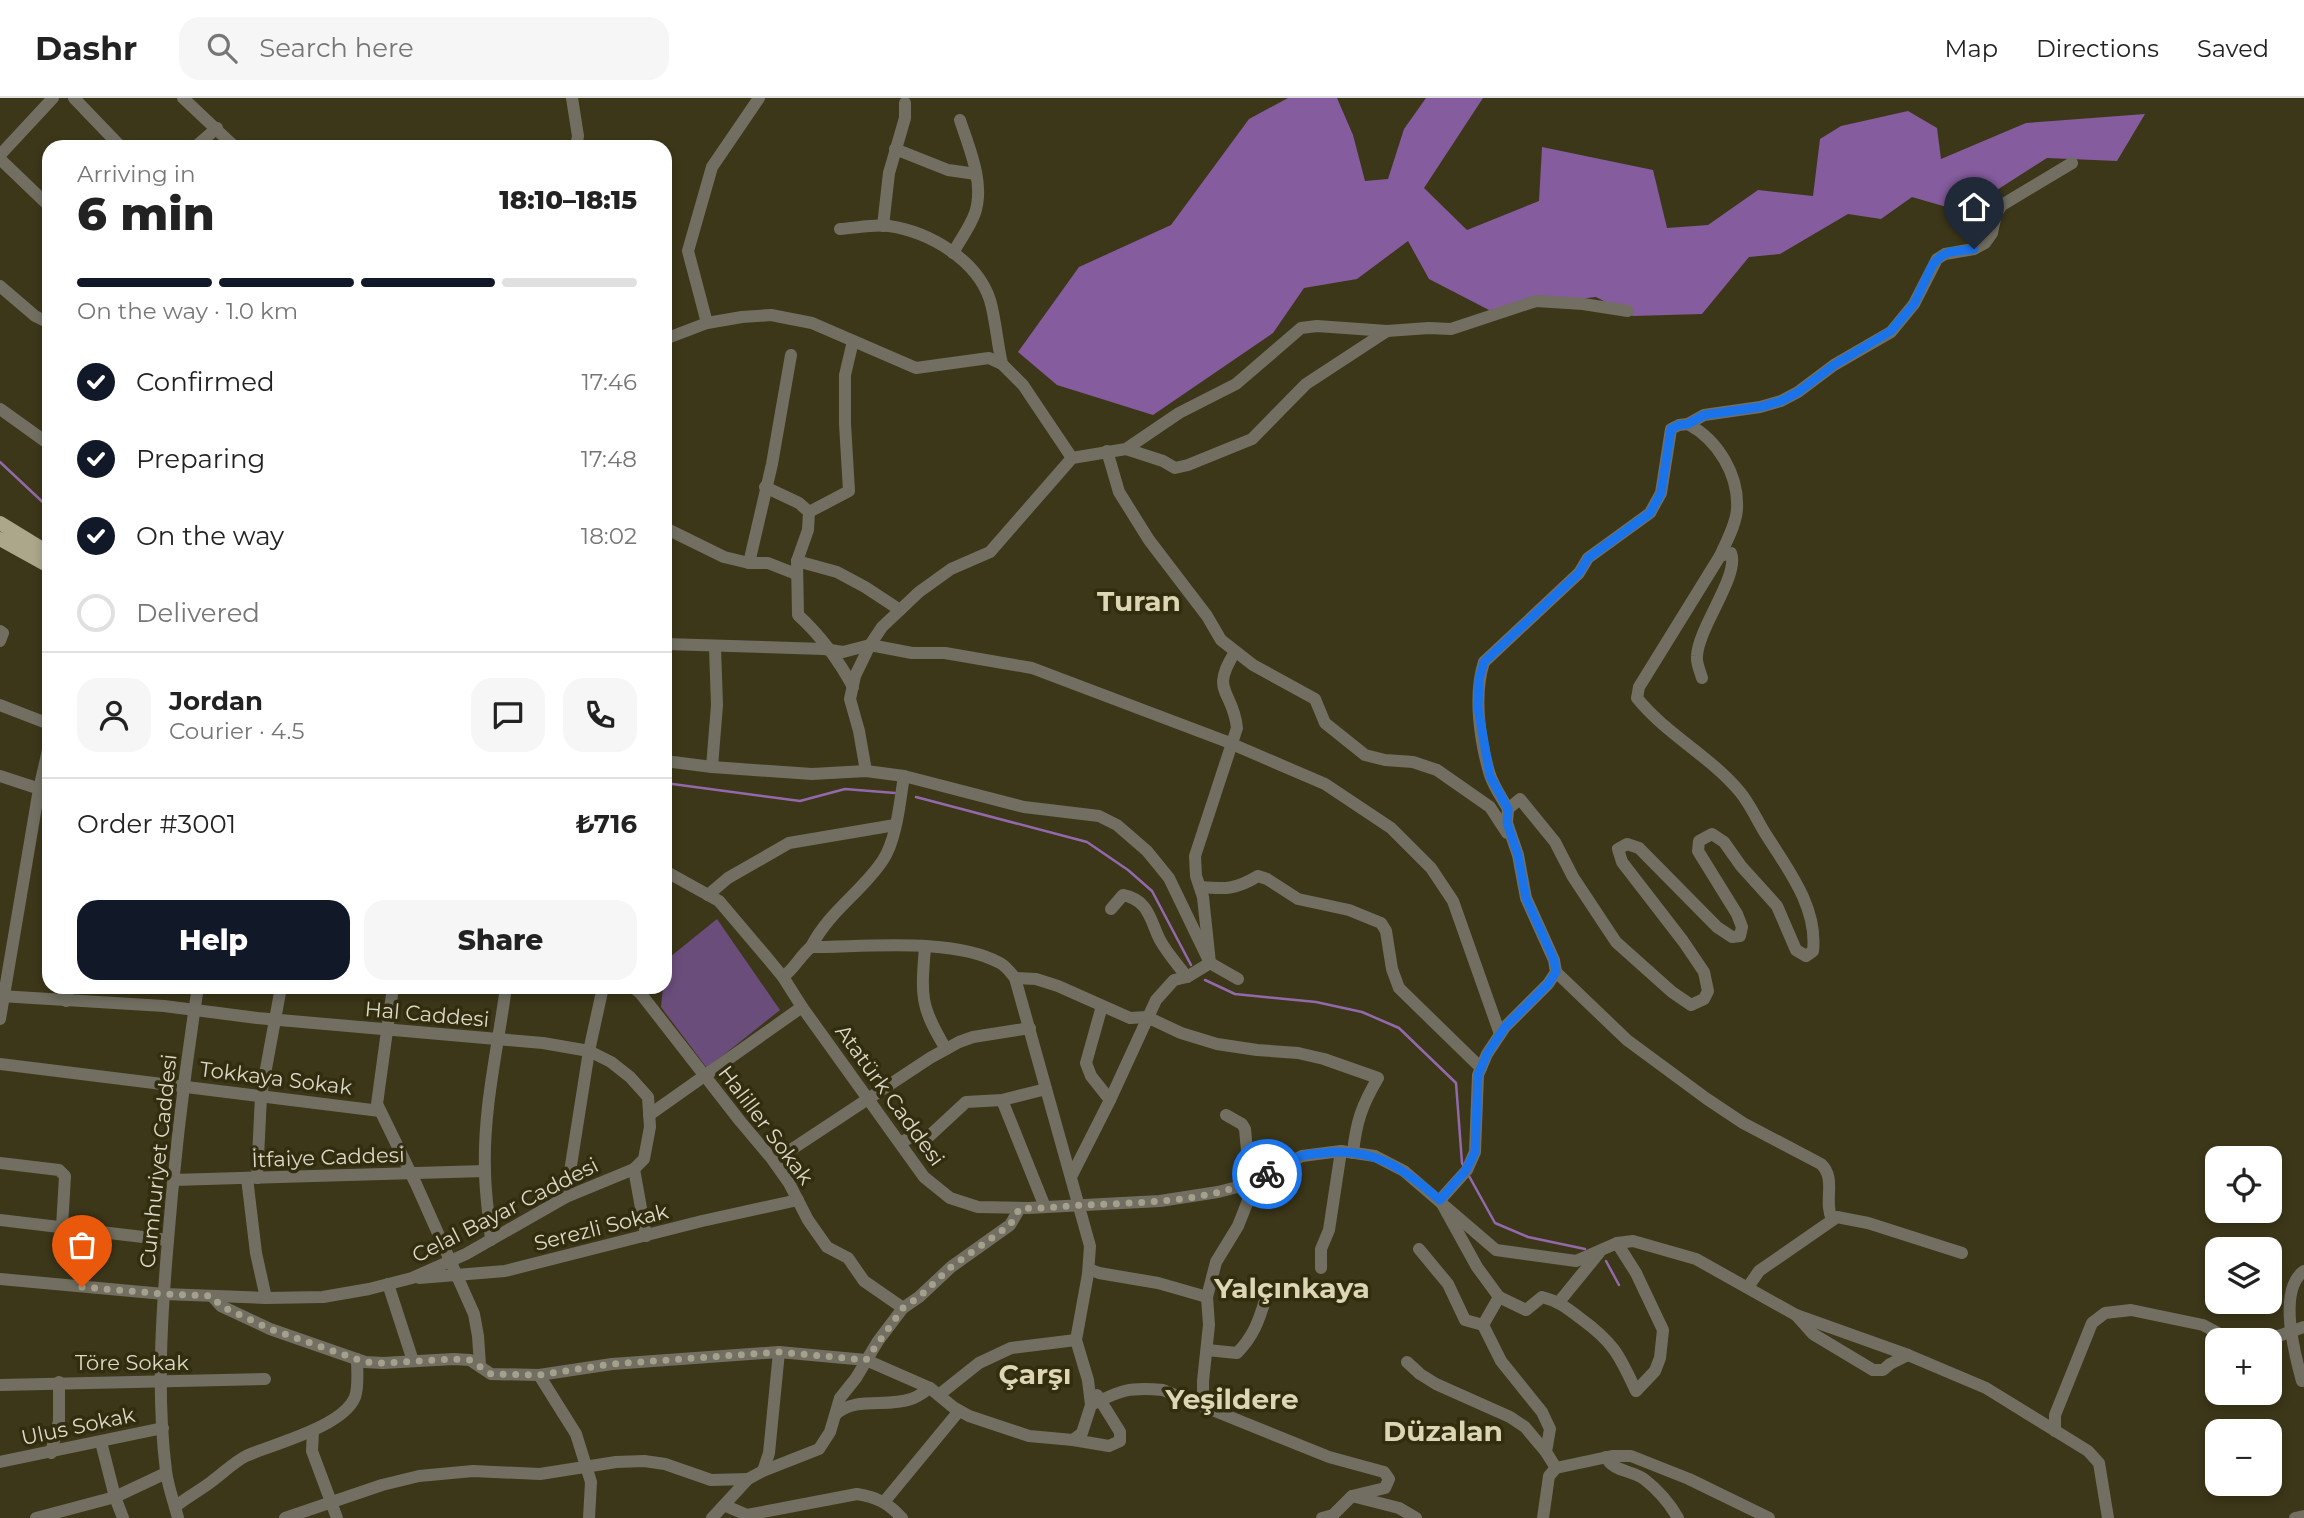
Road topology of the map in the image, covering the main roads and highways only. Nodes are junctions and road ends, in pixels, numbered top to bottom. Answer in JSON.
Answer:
{"nodes":[{"id":1,"x":0,"y":523,"type":"edge"},
{"id":2,"x":0,"y":539,"type":"edge"},
{"id":3,"x":42,"y":549,"type":"edge"},
{"id":4,"x":42,"y":562,"type":"edge"}],
"edges":[{"from":1,"to":3,"type":"main road"},
{"from":2,"to":4,"type":"main road"}]}
